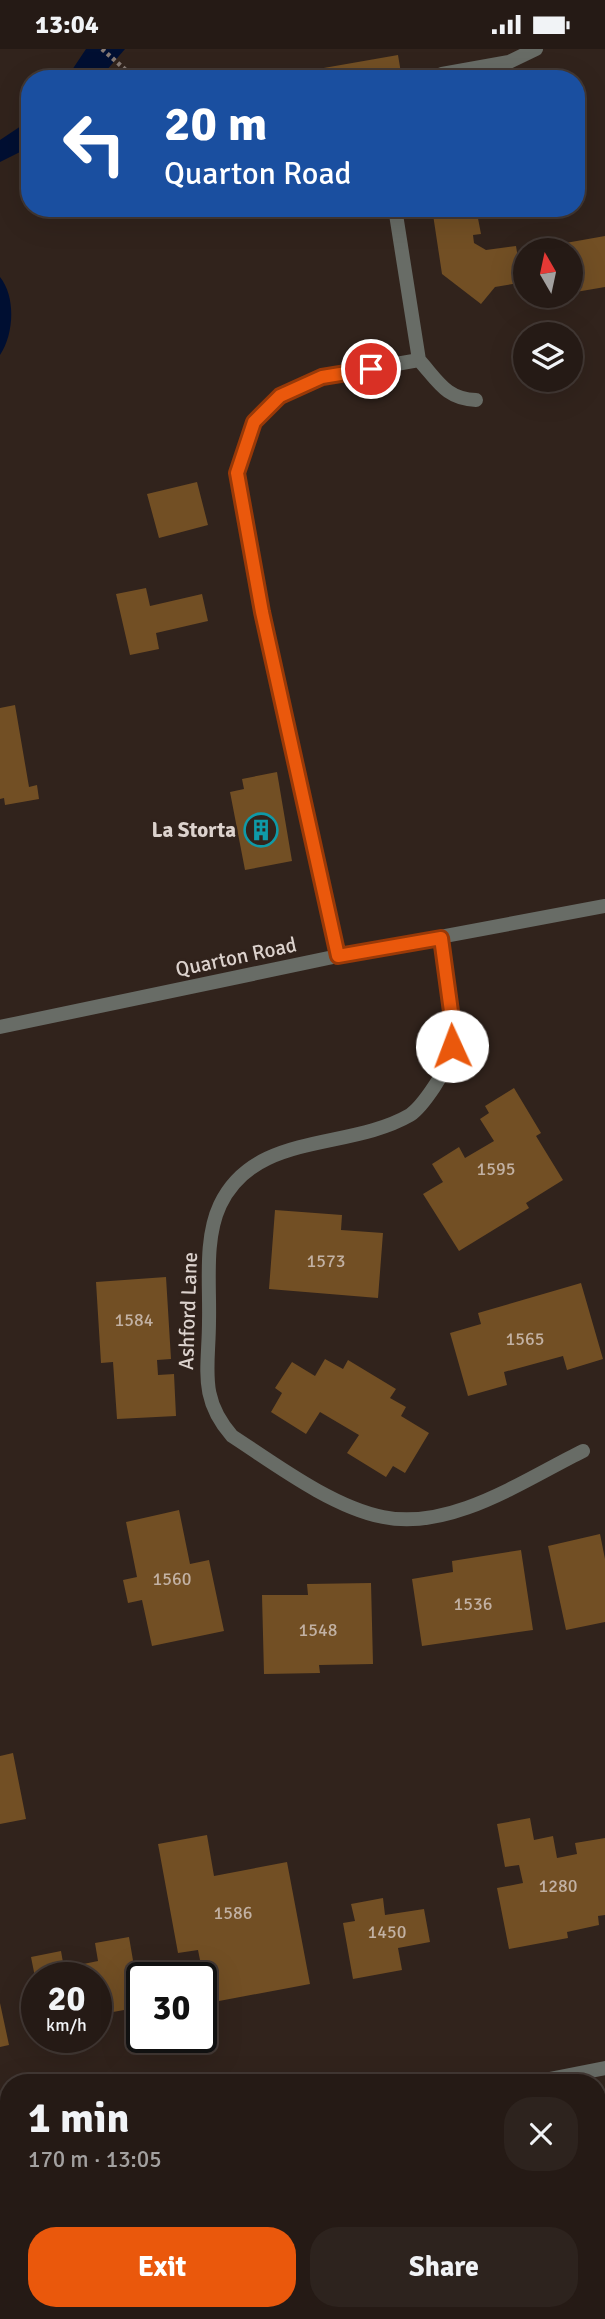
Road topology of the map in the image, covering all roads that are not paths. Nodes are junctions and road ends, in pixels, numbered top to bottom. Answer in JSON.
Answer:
{"nodes":[{"id":1,"x":536,"y":49,"type":"edge"},
{"id":2,"x":464,"y":70,"type":"edge"},
{"id":3,"x":396,"y":217,"type":"edge"},
{"id":4,"x":419,"y":360,"type":"junction"},
{"id":5,"x":476,"y":400,"type":"dead end"},
{"id":6,"x":605,"y":906,"type":"edge"},
{"id":7,"x":441,"y":938,"type":"junction"},
{"id":8,"x":338,"y":956,"type":"junction"},
{"id":9,"x":0,"y":1027,"type":"edge"},
{"id":10,"x":583,"y":1451,"type":"dead end"},
{"id":11,"x":605,"y":2068,"type":"edge"},
{"id":12,"x":575,"y":2074,"type":"edge"}],
"edges":[{"from":1,"to":2,"type":"street"},
{"from":3,"to":4,"type":"street"},
{"from":4,"to":5,"type":"street"},
{"from":4,"to":8,"type":"street"},
{"from":6,"to":7,"type":"street","name":"Quarton Road"},
{"from":7,"to":8,"type":"street","name":"Quarton Road"},
{"from":7,"to":10,"type":"street","name":"Ashford Lane"},
{"from":8,"to":9,"type":"street","name":"Quarton Road"},
{"from":11,"to":12,"type":"street"}]}
